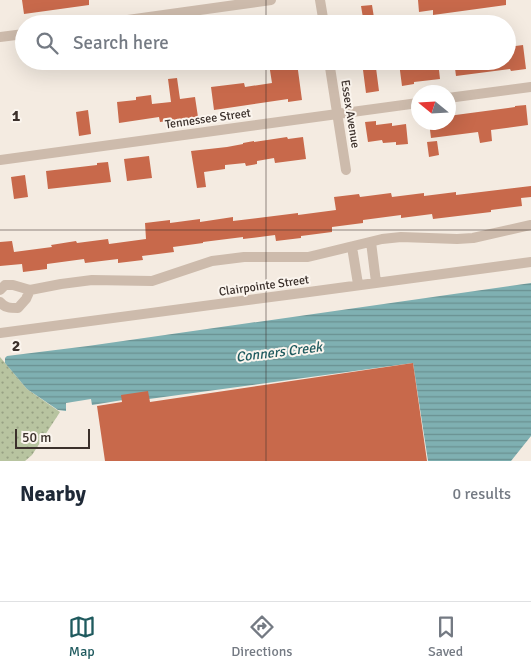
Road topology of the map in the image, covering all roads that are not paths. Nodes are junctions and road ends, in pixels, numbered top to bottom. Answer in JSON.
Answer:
{"nodes":[{"id":1,"x":271,"y":0,"type":"edge"},
{"id":2,"x":320,"y":0,"type":"edge"},
{"id":3,"x":164,"y":15,"type":"edge"},
{"id":4,"x":322,"y":15,"type":"edge"},
{"id":5,"x":15,"y":35,"type":"edge"},
{"id":6,"x":0,"y":37,"type":"edge"},
{"id":7,"x":330,"y":70,"type":"edge"},
{"id":8,"x":531,"y":87,"type":"edge"},
{"id":9,"x":456,"y":97,"type":"edge"},
{"id":10,"x":411,"y":104,"type":"edge"},
{"id":11,"x":337,"y":114,"type":"junction"},
{"id":12,"x":0,"y":160,"type":"edge"},
{"id":13,"x":346,"y":170,"type":"dead end"},
{"id":14,"x":531,"y":224,"type":"edge"},
{"id":15,"x":371,"y":242,"type":"junction"},
{"id":16,"x":352,"y":247,"type":"junction"},
{"id":17,"x":531,"y":262,"type":"edge"},
{"id":18,"x":376,"y":282,"type":"junction"},
{"id":19,"x":358,"y":284,"type":"junction"},
{"id":20,"x":0,"y":290,"type":"edge"},
{"id":21,"x":30,"y":290,"type":"junction"},
{"id":22,"x":0,"y":302,"type":"edge"},
{"id":23,"x":0,"y":333,"type":"edge"}],
"edges":[{"from":1,"to":3,"type":"street"},
{"from":2,"to":4,"type":"street"},
{"from":5,"to":6,"type":"street"},
{"from":7,"to":11,"type":"street","name":"Essex Avenue"},
{"from":8,"to":9,"type":"street"},
{"from":10,"to":11,"type":"street","name":"Tennessee Street"},
{"from":11,"to":12,"type":"street","name":"Tennessee Street"},
{"from":11,"to":13,"type":"street","name":"Essex Avenue"},
{"from":14,"to":15,"type":"street"},
{"from":15,"to":16,"type":"street"},
{"from":15,"to":18,"type":"street"},
{"from":16,"to":19,"type":"street"},
{"from":16,"to":21,"type":"street"},
{"from":17,"to":18,"type":"street","name":"Clairpointe Street"},
{"from":18,"to":19,"type":"street","name":"Clairpointe Street"},
{"from":19,"to":23,"type":"street","name":"Clairpointe Street"},
{"from":20,"to":21,"type":"street"},
{"from":21,"to":22,"type":"street"}]}
